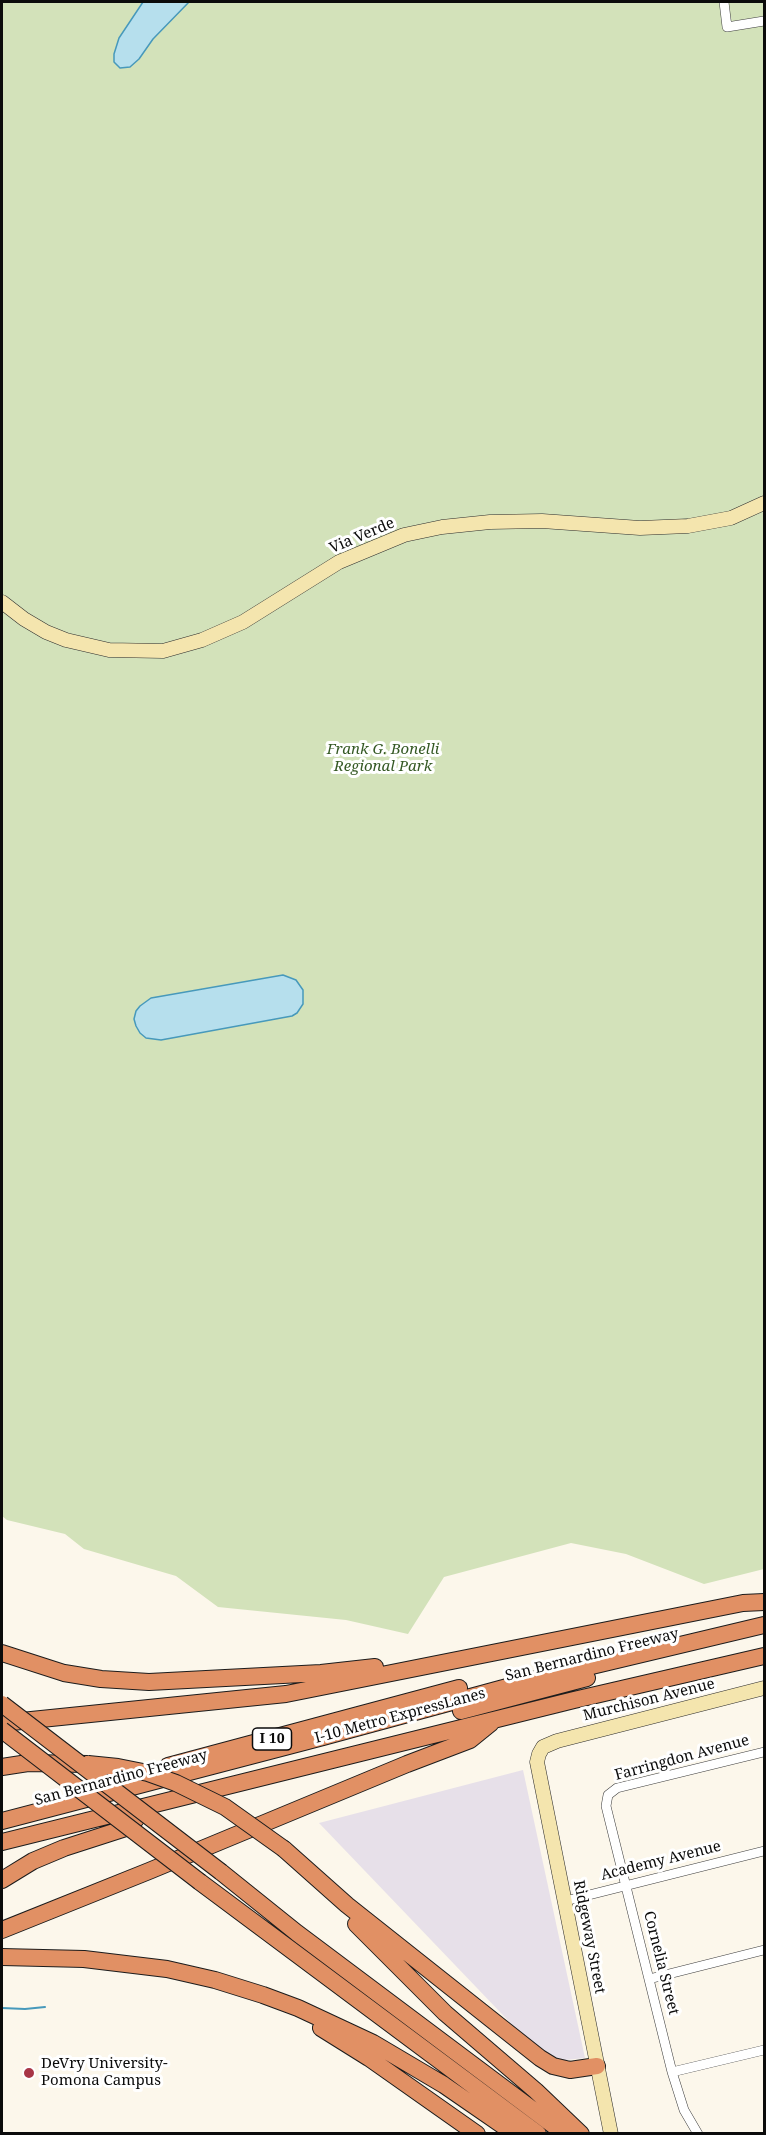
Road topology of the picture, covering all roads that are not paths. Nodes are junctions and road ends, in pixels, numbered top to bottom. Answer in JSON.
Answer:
{"nodes":[{"id":1,"x":724,"y":2,"type":"edge"},
{"id":2,"x":765,"y":21,"type":"edge"},
{"id":3,"x":765,"y":503,"type":"edge"},
{"id":4,"x":2,"y":602,"type":"edge"},
{"id":5,"x":765,"y":1602,"type":"edge"},
{"id":6,"x":765,"y":1613,"type":"edge"},
{"id":7,"x":765,"y":1625,"type":"edge"},
{"id":8,"x":765,"y":1636,"type":"edge"},
{"id":9,"x":2,"y":1653,"type":"edge"},
{"id":10,"x":765,"y":1656,"type":"edge"},
{"id":11,"x":421,"y":1666,"type":"junction"},
{"id":12,"x":765,"y":1688,"type":"edge"},
{"id":13,"x":2,"y":1704,"type":"edge"},
{"id":14,"x":495,"y":1720,"type":"junction"},
{"id":15,"x":2,"y":1723,"type":"edge"},
{"id":16,"x":2,"y":1730,"type":"edge"},
{"id":17,"x":543,"y":1747,"type":"joint"},
{"id":18,"x":765,"y":1752,"type":"edge"},
{"id":19,"x":2,"y":1767,"type":"edge"},
{"id":20,"x":608,"y":1795,"type":"joint"},
{"id":21,"x":150,"y":1807,"type":"junction"},
{"id":22,"x":2,"y":1809,"type":"edge"},
{"id":23,"x":2,"y":1821,"type":"edge"},
{"id":24,"x":67,"y":1826,"type":"junction"},
{"id":25,"x":2,"y":1842,"type":"edge"},
{"id":26,"x":765,"y":1851,"type":"edge"},
{"id":27,"x":2,"y":1880,"type":"edge"},
{"id":28,"x":318,"y":1881,"type":"junction"},
{"id":29,"x":626,"y":1885,"type":"junction"},
{"id":30,"x":565,"y":1901,"type":"junction"},
{"id":31,"x":2,"y":1930,"type":"edge"},
{"id":32,"x":765,"y":1950,"type":"edge"},
{"id":33,"x":2,"y":1957,"type":"edge"},
{"id":34,"x":649,"y":1979,"type":"junction"},
{"id":35,"x":263,"y":1995,"type":"junction"},
{"id":36,"x":765,"y":2050,"type":"edge"},
{"id":37,"x":597,"y":2066,"type":"junction"},
{"id":38,"x":672,"y":2072,"type":"junction"},
{"id":39,"x":477,"y":2133,"type":"edge"},
{"id":40,"x":515,"y":2133,"type":"edge"},
{"id":41,"x":538,"y":2133,"type":"edge"},
{"id":42,"x":565,"y":2133,"type":"edge"},
{"id":43,"x":581,"y":2133,"type":"edge"},
{"id":44,"x":611,"y":2133,"type":"edge"},
{"id":45,"x":698,"y":2133,"type":"edge"}],
"edges":[{"from":1,"to":2,"type":"street"},
{"from":3,"to":4,"type":"main road","name":"Via Verde"},
{"from":5,"to":11,"type":"highway"},
{"from":6,"to":22,"type":"highway","name":"San Bernardino Freeway","number":"I 10"},
{"from":7,"to":23,"type":"highway","name":"I-10 Metro ExpressLanes"},
{"from":8,"to":24,"type":"highway","name":"I-10 Metro ExpressLanes"},
{"from":9,"to":11,"type":"highway"},
{"from":10,"to":14,"type":"highway","number":"I 10"},
{"from":11,"to":15,"type":"highway"},
{"from":12,"to":17,"type":"main road","name":"Murchison Avenue"},
{"from":13,"to":42,"type":"highway","bridge":true},
{"from":14,"to":21,"type":"highway","number":"I 10"},
{"from":14,"to":31,"type":"highway"},
{"from":16,"to":41,"type":"highway","bridge":true},
{"from":17,"to":30,"type":"main road","name":"Ridgeway Street"},
{"from":18,"to":20,"type":"street","name":"Farringdon Avenue"},
{"from":19,"to":28,"type":"highway","bridge":true},
{"from":20,"to":29,"type":"street","name":"Cornelia Street"},
{"from":21,"to":24,"type":"highway","number":"I 10"},
{"from":21,"to":27,"type":"highway"},
{"from":24,"to":25,"type":"highway","number":"I 10"},
{"from":26,"to":29,"type":"street","name":"Academy Avenue"},
{"from":28,"to":37,"type":"highway"},
{"from":28,"to":43,"type":"highway"},
{"from":29,"to":30,"type":"street","name":"Academy Avenue"},
{"from":29,"to":34,"type":"street","name":"Cornelia Street"},
{"from":30,"to":37,"type":"main road","name":"Ridgeway Street"},
{"from":32,"to":34,"type":"street"},
{"from":33,"to":35,"type":"highway"},
{"from":34,"to":38,"type":"street","name":"Cornelia Street"},
{"from":35,"to":39,"type":"highway"},
{"from":35,"to":40,"type":"highway"},
{"from":36,"to":38,"type":"street"},
{"from":37,"to":44,"type":"main road","name":"Ridgeway Street"},
{"from":38,"to":45,"type":"street","name":"Cornelia Street"}]}
